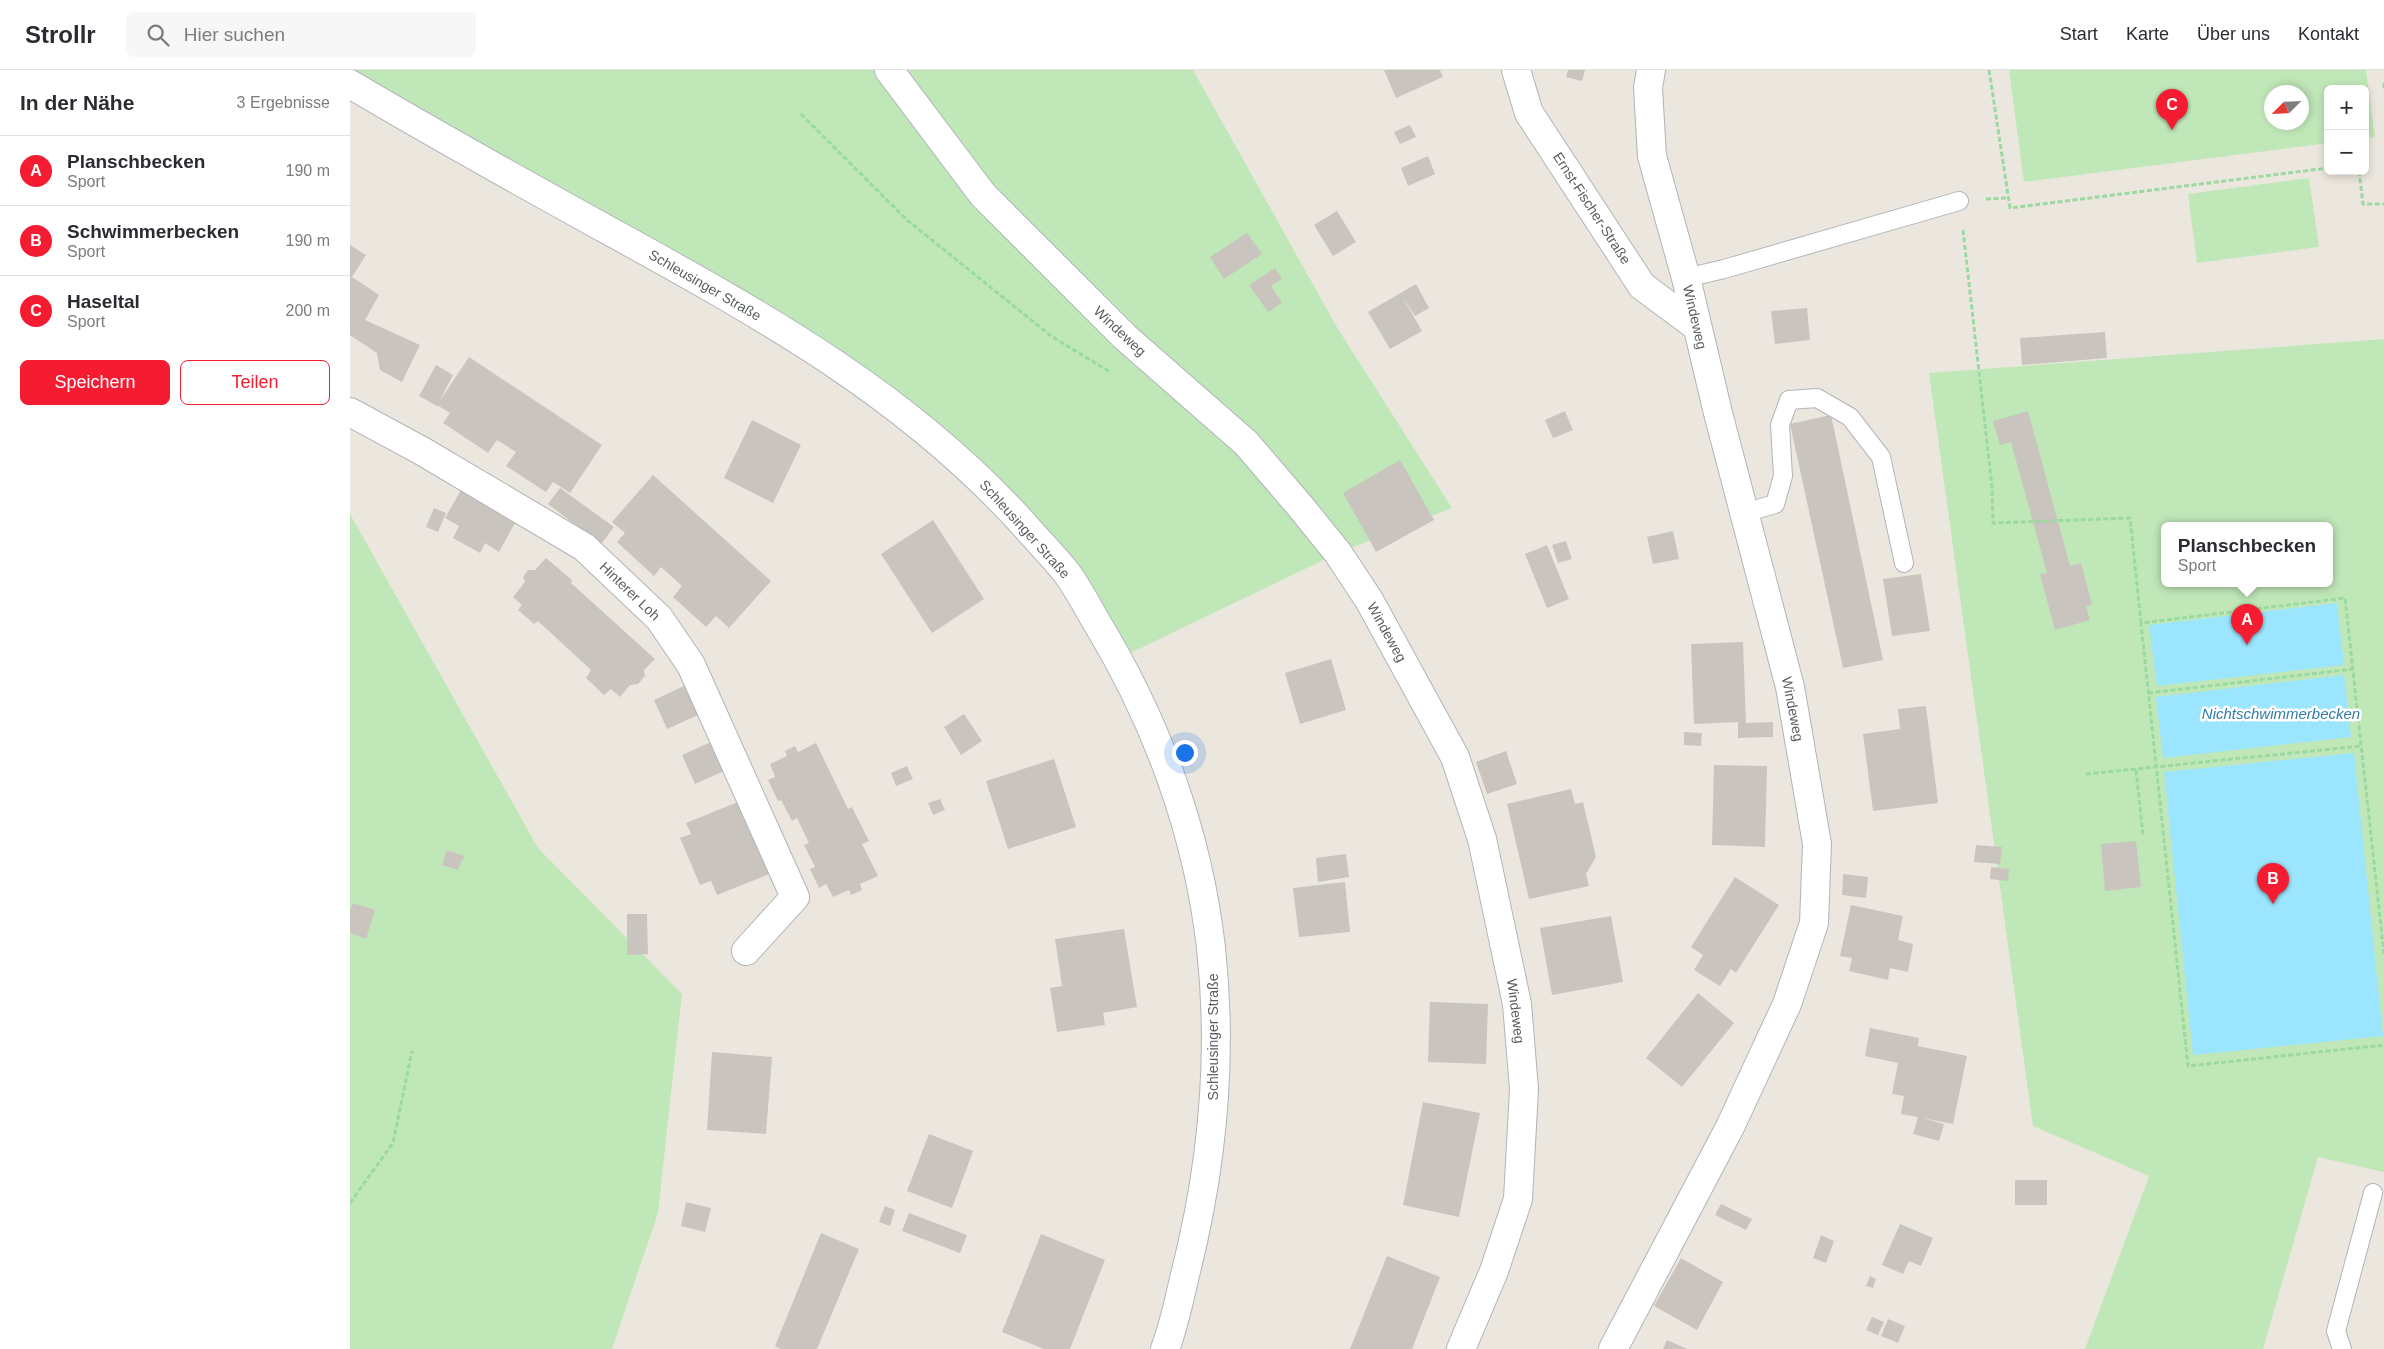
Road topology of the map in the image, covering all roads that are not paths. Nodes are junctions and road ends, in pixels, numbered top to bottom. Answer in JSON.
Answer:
{"nodes":[{"id":1,"x":889,"y":70,"type":"edge"},
{"id":2,"x":1516,"y":70,"type":"edge"},
{"id":3,"x":1651,"y":70,"type":"edge"},
{"id":4,"x":350,"y":84,"type":"edge"},
{"id":5,"x":1959,"y":201,"type":"road end"},
{"id":6,"x":1686,"y":278,"type":"junction"},
{"id":7,"x":1696,"y":326,"type":"junction"},
{"id":8,"x":350,"y":412,"type":"edge"},
{"id":9,"x":1744,"y":513,"type":"junction"},
{"id":10,"x":1904,"y":563,"type":"dead end"},
{"id":11,"x":746,"y":952,"type":"dead end"},
{"id":12,"x":2373,"y":1193,"type":"dead end"},
{"id":13,"x":1165,"y":1349,"type":"edge"},
{"id":14,"x":1461,"y":1349,"type":"edge"},
{"id":15,"x":1613,"y":1349,"type":"edge"},
{"id":16,"x":2342,"y":1349,"type":"edge"}],
"edges":[{"from":1,"to":14,"type":"street","name":"Windeweg"},
{"from":2,"to":7,"type":"street","name":"Ernst-Fischer-Straße"},
{"from":3,"to":6,"type":"street","name":"Windeweg"},
{"from":4,"to":13,"type":"street","name":"Schleusinger Straße"},
{"from":5,"to":6,"type":"lane"},
{"from":6,"to":7,"type":"street","name":"Windeweg"},
{"from":7,"to":9,"type":"street","name":"Windeweg"},
{"from":8,"to":11,"type":"street","name":"Hinterer Loh"},
{"from":9,"to":10,"type":"lane"},
{"from":9,"to":15,"type":"street","name":"Windeweg"},
{"from":12,"to":16,"type":"lane"}]}
